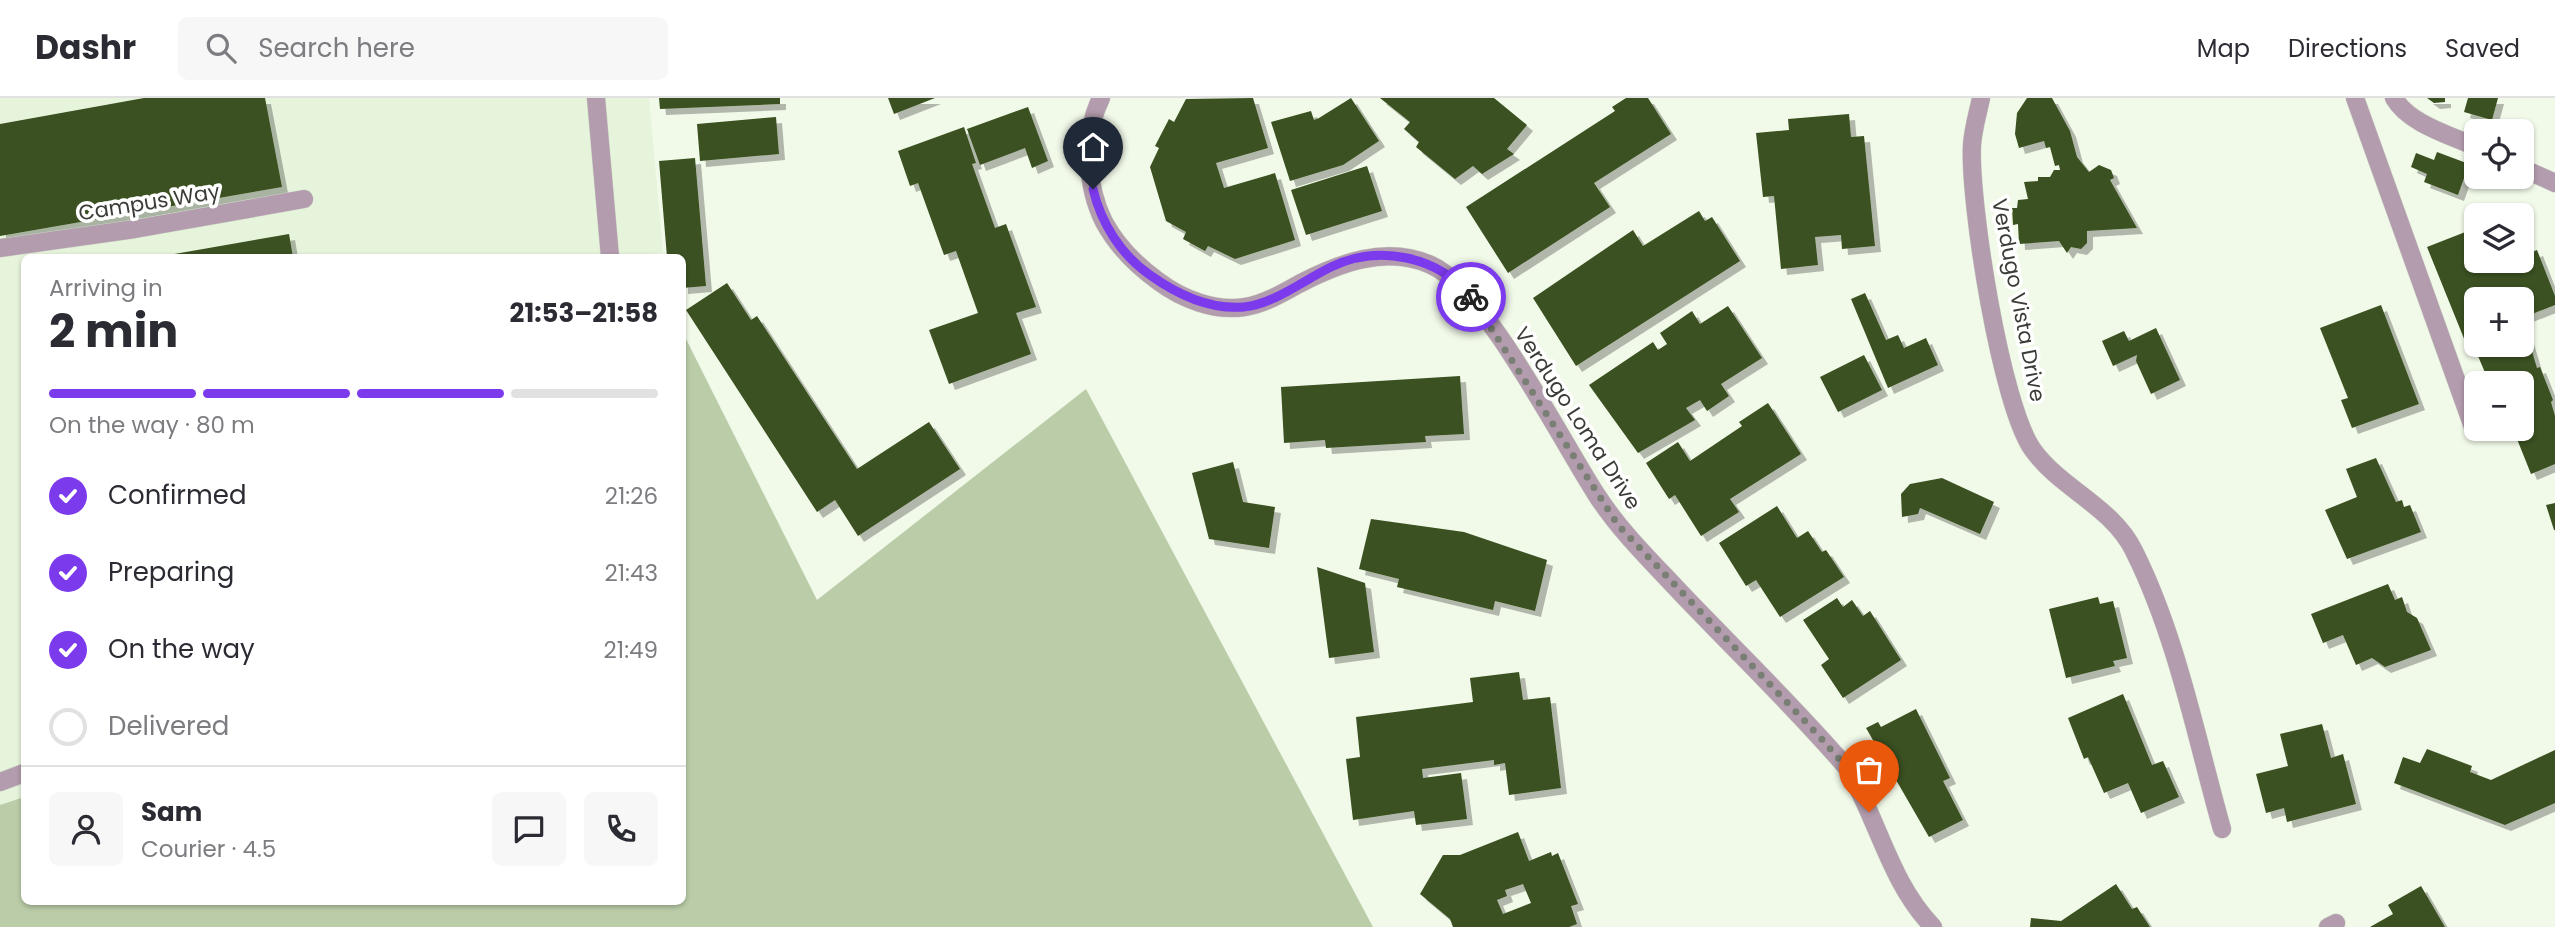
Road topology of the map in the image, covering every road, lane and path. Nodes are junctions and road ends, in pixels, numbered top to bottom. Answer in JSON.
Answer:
{"nodes":[{"id":1,"x":596,"y":98,"type":"edge"},
{"id":2,"x":1101,"y":98,"type":"edge"},
{"id":3,"x":1981,"y":98,"type":"edge"},
{"id":4,"x":2355,"y":98,"type":"edge"},
{"id":5,"x":2394,"y":98,"type":"edge"},
{"id":6,"x":2464,"y":141,"type":"edge"},
{"id":7,"x":2534,"y":173,"type":"edge"},
{"id":8,"x":2555,"y":183,"type":"edge"},
{"id":9,"x":304,"y":199,"type":"dead end"},
{"id":10,"x":0,"y":247,"type":"edge"},
{"id":11,"x":610,"y":254,"type":"edge"},
{"id":12,"x":2464,"y":402,"type":"edge"},
{"id":13,"x":21,"y":774,"type":"edge"},
{"id":14,"x":0,"y":782,"type":"edge"},
{"id":15,"x":2222,"y":829,"type":"dead end"},
{"id":16,"x":1933,"y":927,"type":"edge"}],
"edges":[{"from":1,"to":11,"type":"street"},
{"from":2,"to":16,"type":"street","name":"Verdugo Loma Drive"},
{"from":3,"to":15,"type":"street","name":"Verdugo Vista Drive"},
{"from":4,"to":12,"type":"street"},
{"from":5,"to":6,"type":"street"},
{"from":7,"to":8,"type":"street"},
{"from":9,"to":10,"type":"street","name":"Campus Way"},
{"from":13,"to":14,"type":"street"}]}
